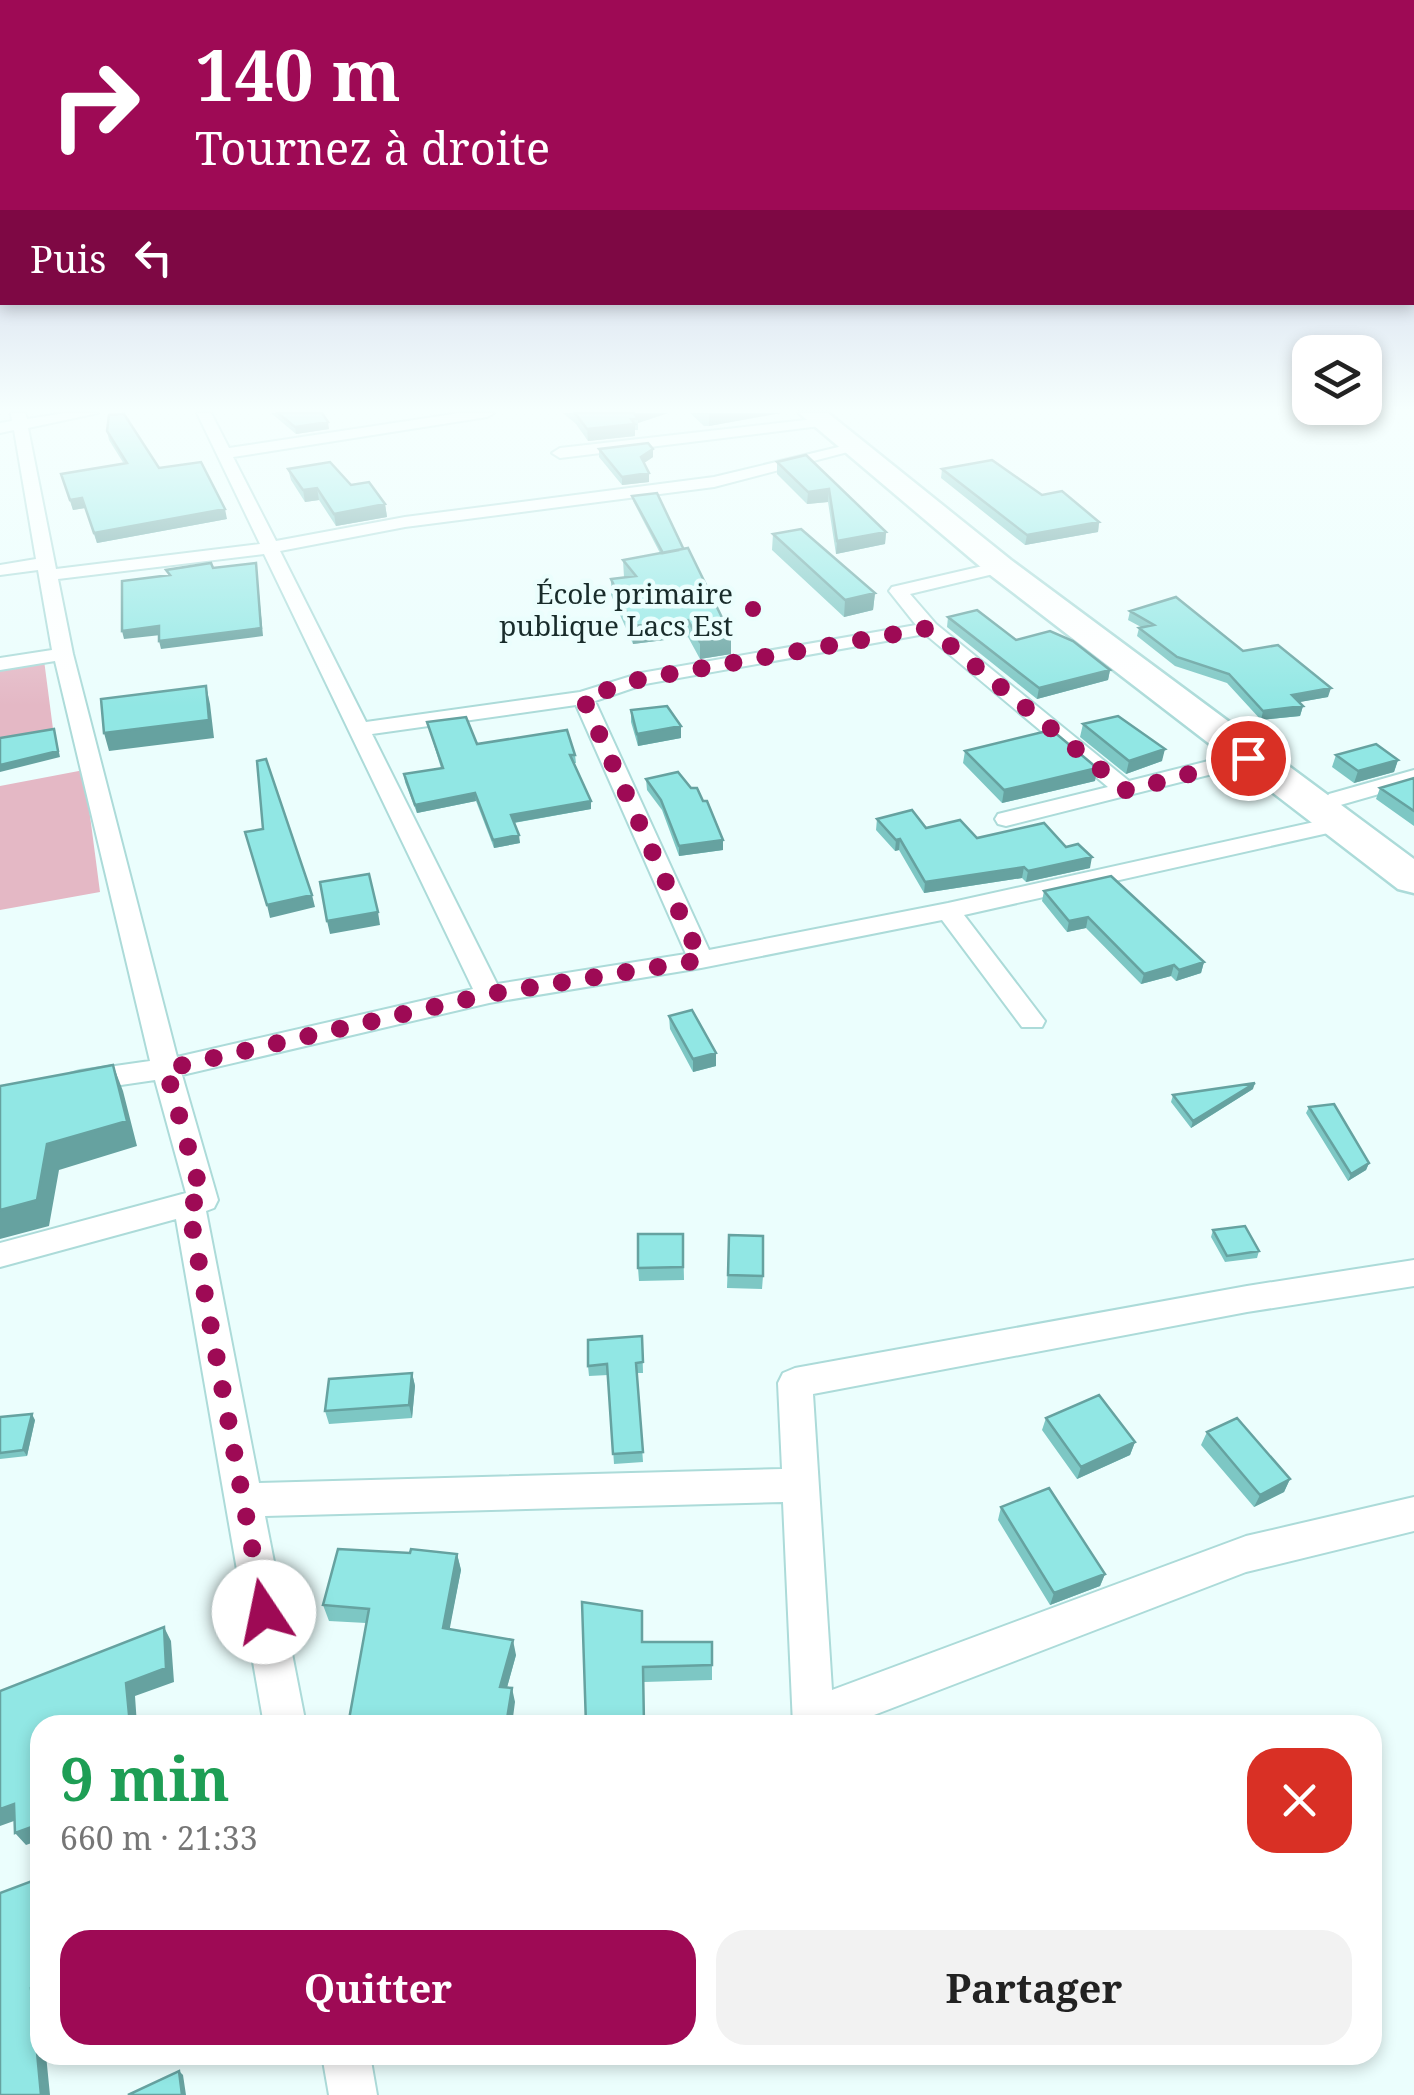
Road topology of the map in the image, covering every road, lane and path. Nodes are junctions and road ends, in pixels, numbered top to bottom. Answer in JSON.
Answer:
{"nodes":[{"id":1,"x":34,"y":511,"type":"edge"},
{"id":2,"x":252,"y":511,"type":"edge"},
{"id":3,"x":492,"y":511,"type":"edge"},
{"id":4,"x":931,"y":511,"type":"edge"},
{"id":5,"x":950,"y":511,"type":"edge"},
{"id":6,"x":269,"y":548,"type":"junction"},
{"id":7,"x":1000,"y":567,"type":"junction"},
{"id":8,"x":48,"y":569,"type":"junction"},
{"id":9,"x":0,"y":570,"type":"edge"},
{"id":10,"x":929,"y":628,"type":"junction"},
{"id":11,"x":63,"y":654,"type":"junction"},
{"id":12,"x":0,"y":664,"type":"edge"},
{"id":13,"x":583,"y":698,"type":"junction"},
{"id":14,"x":362,"y":730,"type":"junction"},
{"id":15,"x":1248,"y":758,"type":"junction"},
{"id":16,"x":1414,"y":777,"type":"edge"},
{"id":17,"x":1127,"y":791,"type":"junction"},
{"id":18,"x":1337,"y":812,"type":"junction"},
{"id":19,"x":1006,"y":818,"type":"dead end"},
{"id":20,"x":1414,"y":854,"type":"edge"},
{"id":21,"x":1414,"y":880,"type":"edge"},
{"id":22,"x":948,"y":911,"type":"junction"},
{"id":23,"x":701,"y":960,"type":"junction"},
{"id":24,"x":490,"y":994,"type":"junction"},
{"id":25,"x":1032,"y":1021,"type":"dead end"},
{"id":26,"x":166,"y":1069,"type":"junction"},
{"id":27,"x":55,"y":1085,"type":"edge"},
{"id":28,"x":188,"y":1204,"type":"junction"},
{"id":29,"x":0,"y":1255,"type":"edge"},
{"id":30,"x":1414,"y":1273,"type":"edge"},
{"id":31,"x":801,"y":1485,"type":"junction"},
{"id":32,"x":242,"y":1500,"type":"junction"},
{"id":33,"x":1414,"y":1514,"type":"edge"},
{"id":34,"x":283,"y":1715,"type":"edge"},
{"id":35,"x":814,"y":1715,"type":"edge"},
{"id":36,"x":832,"y":1715,"type":"edge"},
{"id":37,"x":348,"y":2065,"type":"edge"},
{"id":38,"x":354,"y":2095,"type":"edge"}],
"edges":[{"from":1,"to":8,"type":"street"},
{"from":2,"to":6,"type":"street"},
{"from":3,"to":6,"type":"street"},
{"from":4,"to":7,"type":"highway"},
{"from":5,"to":18,"type":"highway"},
{"from":6,"to":8,"type":"street"},
{"from":6,"to":14,"type":"street"},
{"from":7,"to":10,"type":"street"},
{"from":7,"to":15,"type":"highway"},
{"from":8,"to":9,"type":"street"},
{"from":8,"to":11,"type":"street"},
{"from":10,"to":13,"type":"street"},
{"from":10,"to":17,"type":"street"},
{"from":11,"to":12,"type":"street"},
{"from":11,"to":26,"type":"street"},
{"from":13,"to":14,"type":"street"},
{"from":13,"to":23,"type":"street"},
{"from":14,"to":24,"type":"street"},
{"from":15,"to":17,"type":"street"},
{"from":15,"to":18,"type":"highway"},
{"from":16,"to":18,"type":"street"},
{"from":17,"to":19,"type":"street"},
{"from":18,"to":20,"type":"highway"},
{"from":18,"to":21,"type":"highway"},
{"from":18,"to":22,"type":"street"},
{"from":22,"to":23,"type":"street"},
{"from":22,"to":25,"type":"street"},
{"from":23,"to":24,"type":"street"},
{"from":24,"to":26,"type":"street"},
{"from":26,"to":27,"type":"street"},
{"from":26,"to":28,"type":"street"},
{"from":28,"to":29,"type":"street"},
{"from":28,"to":32,"type":"street"},
{"from":30,"to":31,"type":"street"},
{"from":31,"to":32,"type":"street"},
{"from":31,"to":35,"type":"street"},
{"from":32,"to":34,"type":"street"},
{"from":33,"to":36,"type":"street"},
{"from":37,"to":38,"type":"street"}]}
